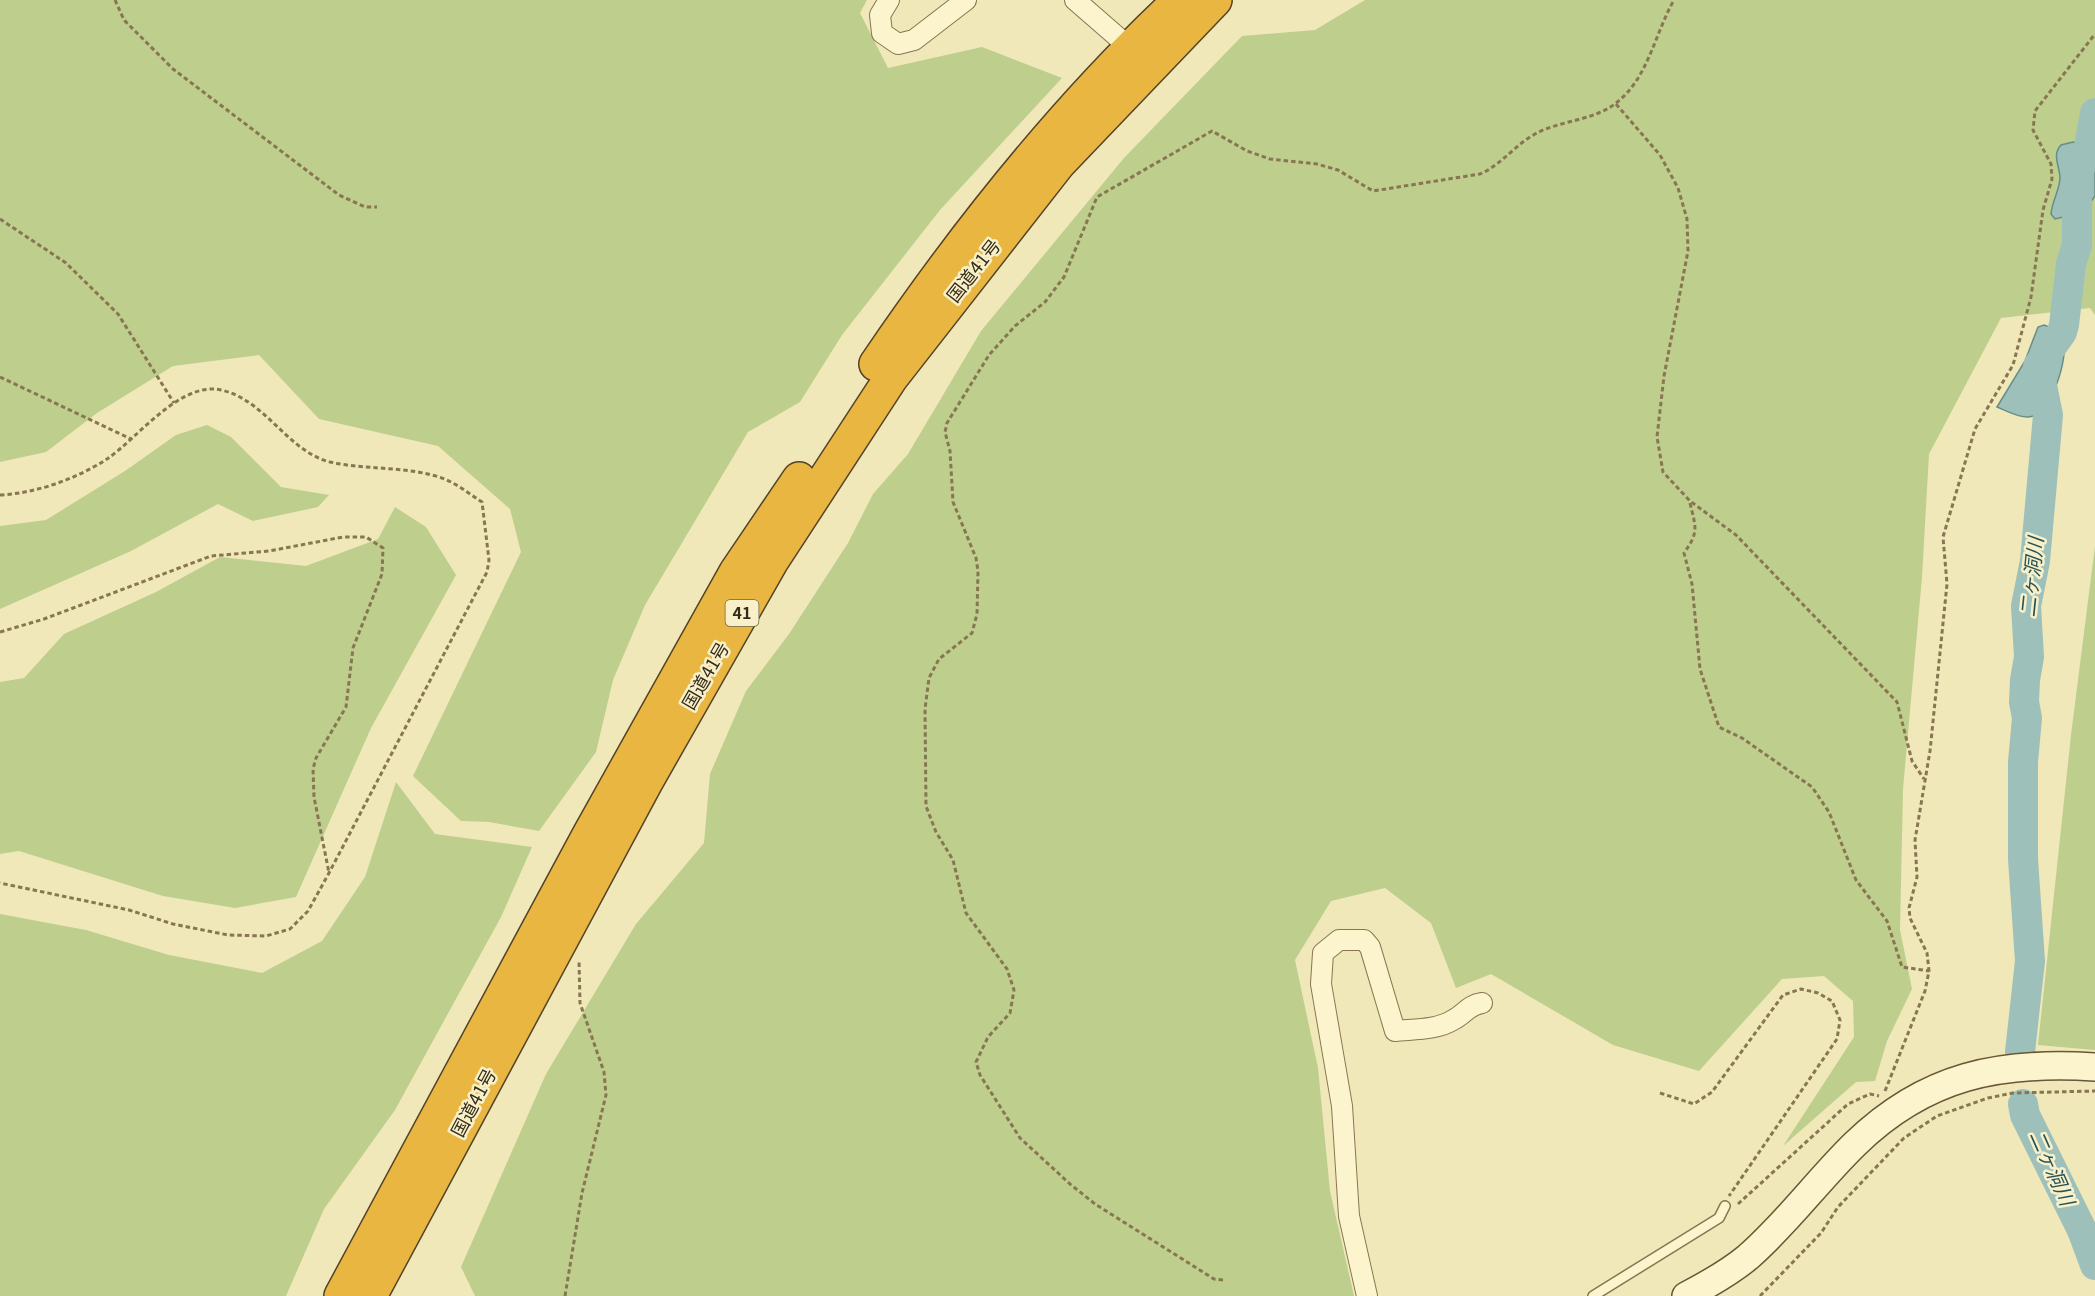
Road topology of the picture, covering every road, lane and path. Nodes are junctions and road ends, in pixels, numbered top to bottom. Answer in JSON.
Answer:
{"nodes":[{"id":1,"x":115,"y":0,"type":"edge"},
{"id":2,"x":889,"y":0,"type":"edge"},
{"id":3,"x":966,"y":0,"type":"edge"},
{"id":4,"x":1075,"y":0,"type":"edge"},
{"id":5,"x":1180,"y":0,"type":"edge"},
{"id":6,"x":1215,"y":0,"type":"edge"},
{"id":7,"x":1674,"y":0,"type":"edge"},
{"id":8,"x":2095,"y":34,"type":"edge"},
{"id":9,"x":1129,"y":47,"type":"junction"},
{"id":10,"x":1616,"y":104,"type":"junction"},
{"id":11,"x":377,"y":207,"type":"dead end"},
{"id":12,"x":0,"y":219,"type":"edge"},
{"id":13,"x":0,"y":377,"type":"edge"},
{"id":14,"x":174,"y":403,"type":"junction"},
{"id":15,"x":131,"y":439,"type":"junction"},
{"id":16,"x":0,"y":495,"type":"edge"},
{"id":17,"x":1690,"y":501,"type":"junction"},
{"id":18,"x":0,"y":632,"type":"edge"},
{"id":19,"x":1924,"y":780,"type":"junction"},
{"id":20,"x":329,"y":873,"type":"junction"},
{"id":21,"x":0,"y":883,"type":"edge"},
{"id":22,"x":579,"y":958,"type":"dead end"},
{"id":23,"x":1929,"y":971,"type":"junction"},
{"id":24,"x":1482,"y":1003,"type":"dead end"},
{"id":25,"x":2095,"y":1067,"type":"edge"},
{"id":26,"x":2095,"y":1091,"type":"edge"},
{"id":27,"x":1660,"y":1094,"type":"dead end"},
{"id":28,"x":1725,"y":1206,"type":"junction"},
{"id":29,"x":1222,"y":1280,"type":"dead end"},
{"id":30,"x":341,"y":1296,"type":"edge"},
{"id":31,"x":370,"y":1296,"type":"edge"},
{"id":32,"x":565,"y":1296,"type":"edge"},
{"id":33,"x":1366,"y":1296,"type":"edge"},
{"id":34,"x":1593,"y":1296,"type":"edge"},
{"id":35,"x":1686,"y":1296,"type":"edge"},
{"id":36,"x":1760,"y":1296,"type":"edge"}],
"edges":[{"from":1,"to":11,"type":"path"},
{"from":2,"to":3,"type":"street"},
{"from":4,"to":9,"type":"street"},
{"from":5,"to":9,"type":"highway","name":"国道41号","number":"41"},
{"from":6,"to":31,"type":"highway","name":"国道41号","number":"41"},
{"from":7,"to":10,"type":"path"},
{"from":8,"to":19,"type":"path"},
{"from":9,"to":30,"type":"highway","name":"国道41号","number":"41"},
{"from":10,"to":17,"type":"path"},
{"from":10,"to":29,"type":"path"},
{"from":12,"to":14,"type":"path"},
{"from":13,"to":15,"type":"path"},
{"from":14,"to":15,"type":"path"},
{"from":14,"to":20,"type":"path"},
{"from":15,"to":16,"type":"path"},
{"from":17,"to":19,"type":"path"},
{"from":17,"to":23,"type":"path"},
{"from":18,"to":20,"type":"path"},
{"from":19,"to":23,"type":"path"},
{"from":20,"to":21,"type":"path"},
{"from":22,"to":32,"type":"path"},
{"from":23,"to":28,"type":"path"},
{"from":24,"to":33,"type":"street"},
{"from":25,"to":35,"type":"street"},
{"from":26,"to":36,"type":"path"},
{"from":27,"to":28,"type":"path"},
{"from":28,"to":34,"type":"lane"}]}
